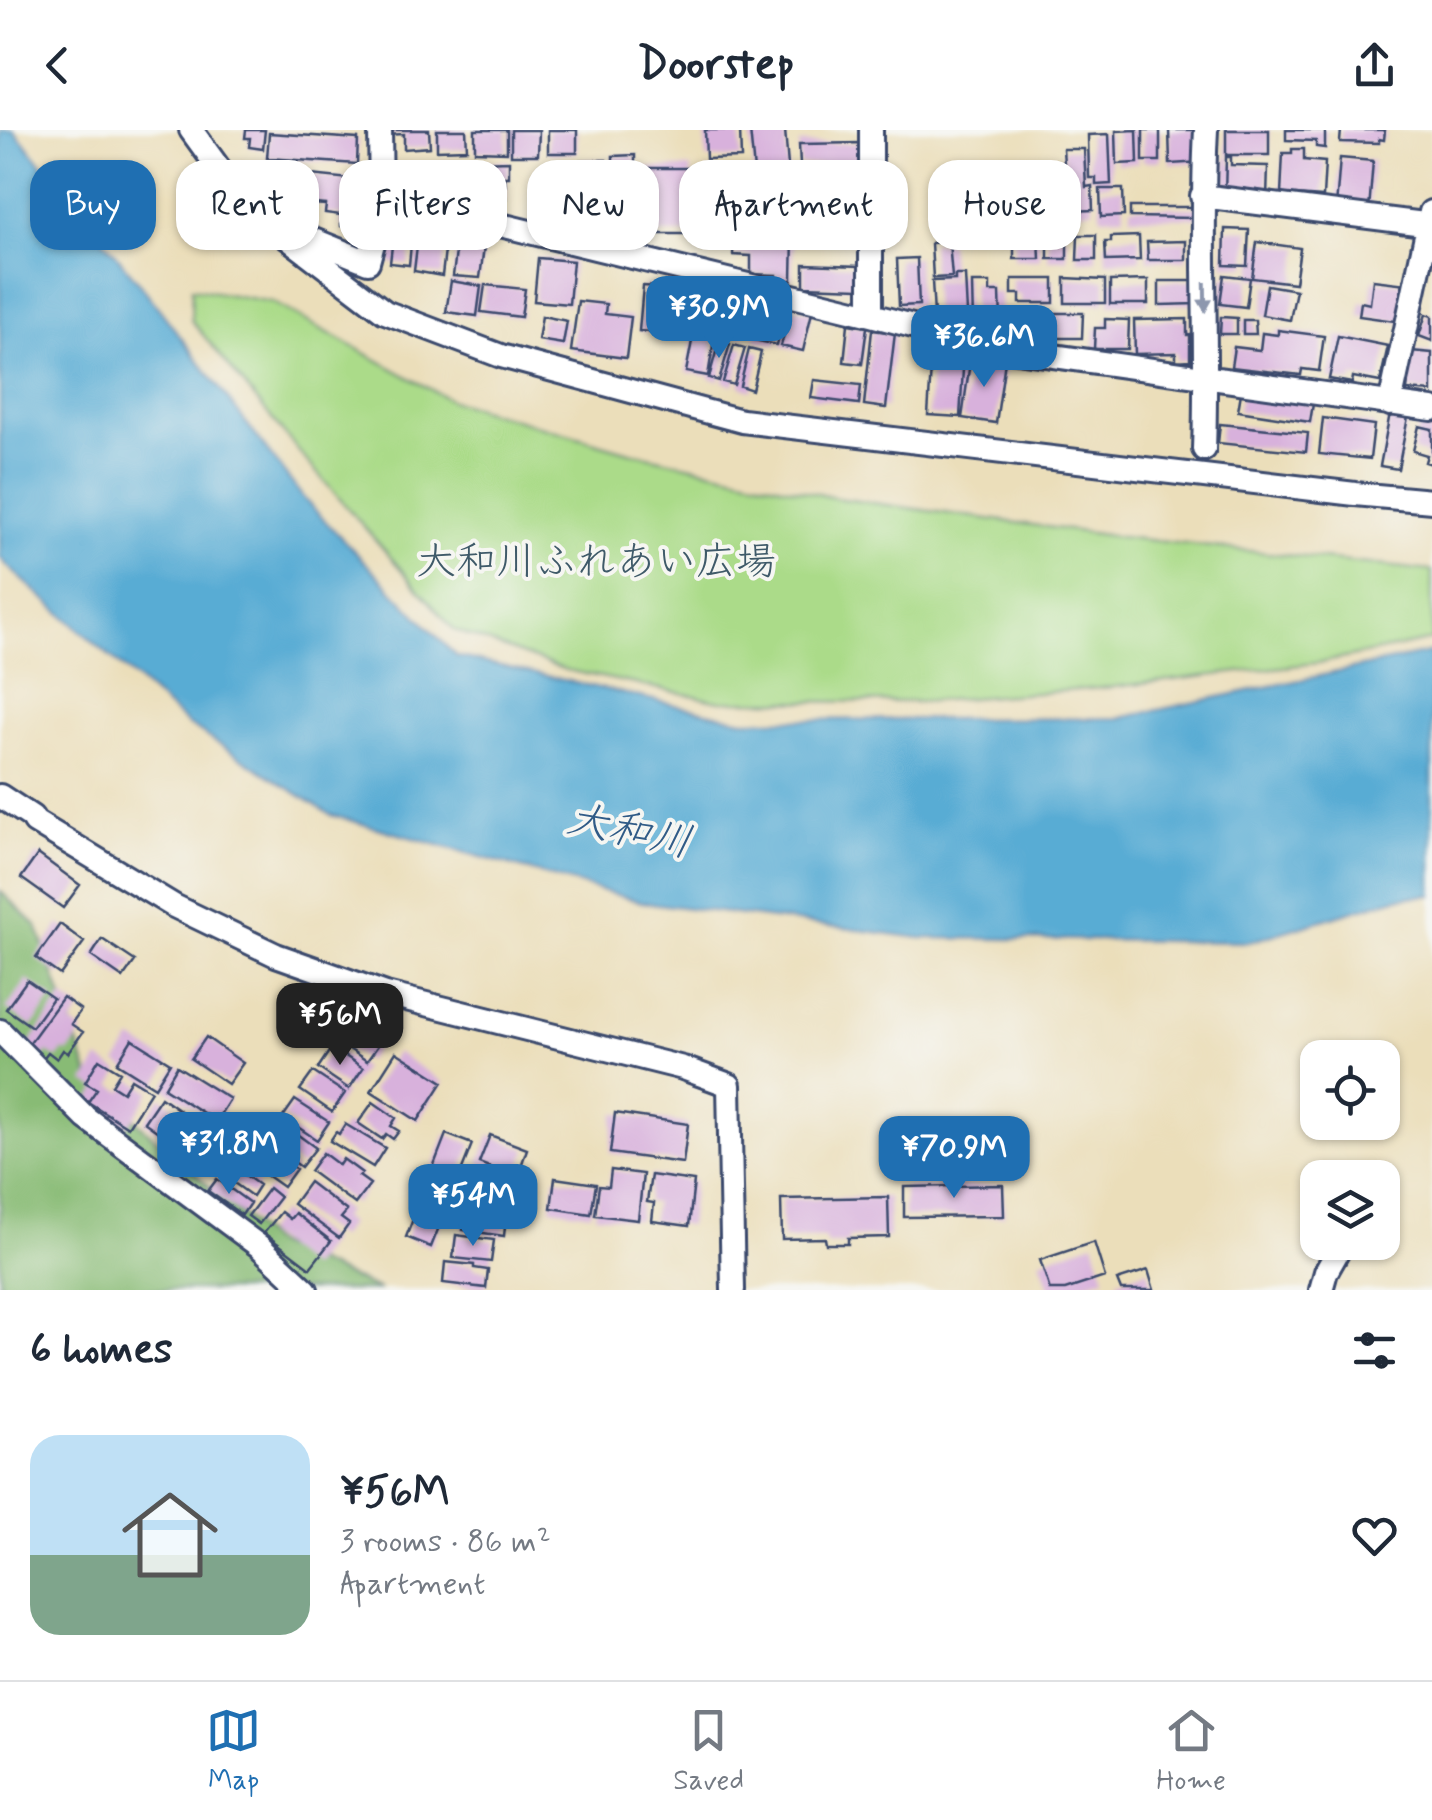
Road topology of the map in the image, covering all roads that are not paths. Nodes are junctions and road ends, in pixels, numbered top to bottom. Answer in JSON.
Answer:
{"nodes":[{"id":1,"x":191,"y":130,"type":"edge"},
{"id":2,"x":380,"y":130,"type":"edge"},
{"id":3,"x":872,"y":130,"type":"edge"},
{"id":4,"x":1206,"y":130,"type":"edge"},
{"id":5,"x":214,"y":160,"type":"edge"},
{"id":6,"x":380,"y":160,"type":"edge"},
{"id":7,"x":1202,"y":196,"type":"junction"},
{"id":8,"x":1430,"y":220,"type":"edge"},
{"id":9,"x":507,"y":226,"type":"edge"},
{"id":10,"x":319,"y":242,"type":"edge"},
{"id":11,"x":303,"y":250,"type":"edge"},
{"id":12,"x":372,"y":250,"type":"edge"},
{"id":13,"x":871,"y":314,"type":"junction"},
{"id":14,"x":1207,"y":377,"type":"junction"},
{"id":15,"x":1390,"y":404,"type":"junction"},
{"id":16,"x":1432,"y":409,"type":"edge"},
{"id":17,"x":1204,"y":449,"type":"dead end"},
{"id":18,"x":1432,"y":500,"type":"edge"},
{"id":19,"x":0,"y":796,"type":"edge"},
{"id":20,"x":0,"y":1031,"type":"edge"},
{"id":21,"x":1332,"y":1260,"type":"edge"},
{"id":22,"x":306,"y":1290,"type":"edge"},
{"id":23,"x":732,"y":1290,"type":"edge"},
{"id":24,"x":1321,"y":1290,"type":"edge"}],
"edges":[{"from":1,"to":5,"type":"street"},
{"from":2,"to":6,"type":"street"},
{"from":3,"to":13,"type":"street"},
{"from":4,"to":7,"type":"street"},
{"from":7,"to":8,"type":"street"},
{"from":7,"to":14,"type":"street","one_way":true},
{"from":8,"to":15,"type":"street"},
{"from":9,"to":13,"type":"street"},
{"from":10,"to":12,"type":"street"},
{"from":11,"to":18,"type":"street"},
{"from":13,"to":14,"type":"street"},
{"from":14,"to":15,"type":"street"},
{"from":14,"to":17,"type":"street"},
{"from":15,"to":16,"type":"street"},
{"from":19,"to":23,"type":"street"},
{"from":20,"to":22,"type":"street"},
{"from":21,"to":24,"type":"street"}]}
